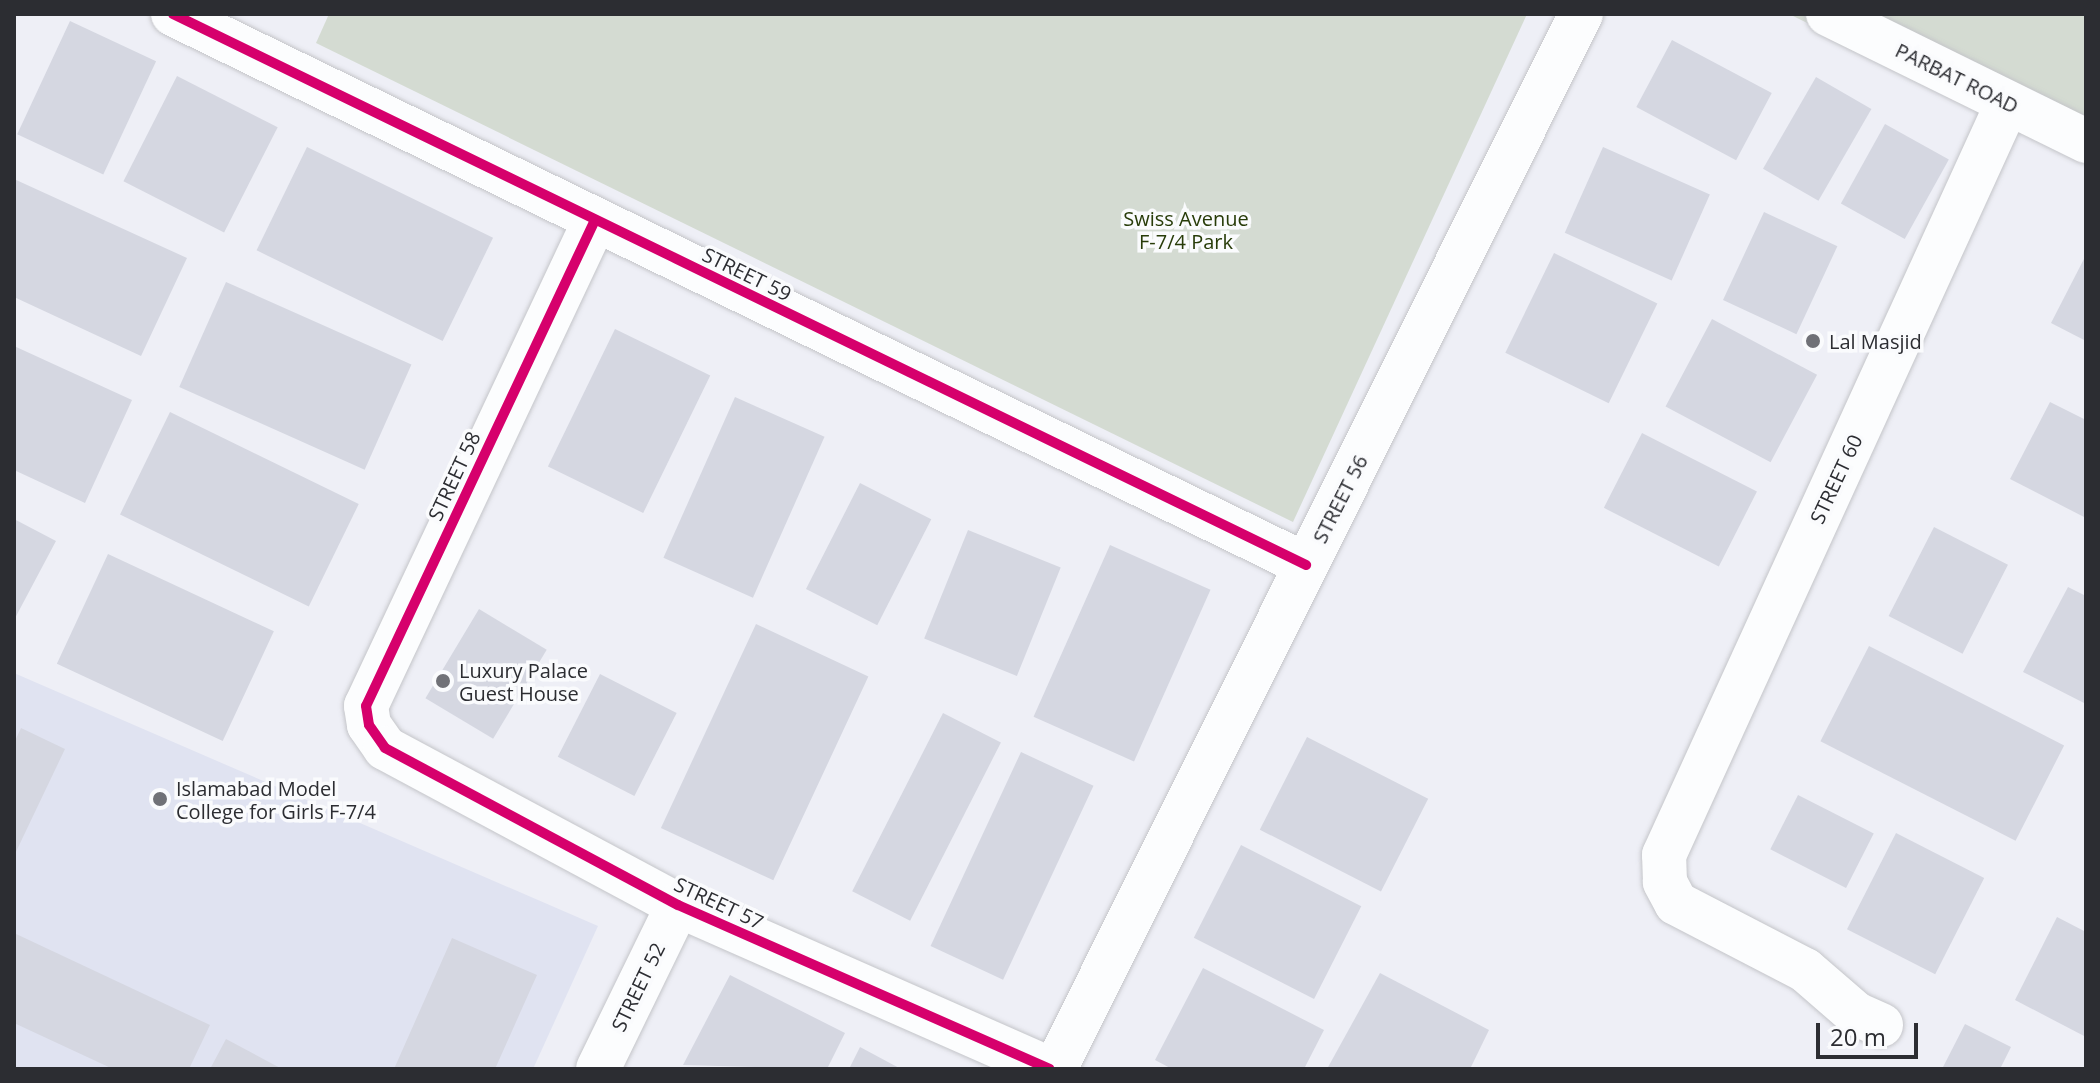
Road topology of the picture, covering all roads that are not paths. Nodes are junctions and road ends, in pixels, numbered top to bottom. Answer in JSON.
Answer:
{"nodes":[{"id":1,"x":173,"y":14,"type":"edge"},
{"id":2,"x":1581,"y":14,"type":"edge"},
{"id":3,"x":1828,"y":14,"type":"edge"},
{"id":4,"x":2007,"y":104,"type":"junction"},
{"id":5,"x":2086,"y":141,"type":"edge"},
{"id":6,"x":595,"y":220,"type":"junction"},
{"id":7,"x":1306,"y":565,"type":"junction"},
{"id":8,"x":385,"y":748,"type":"joint"},
{"id":9,"x":678,"y":905,"type":"junction"},
{"id":10,"x":1881,"y":1025,"type":"dead end"},
{"id":11,"x":598,"y":1069,"type":"edge"},
{"id":12,"x":1052,"y":1069,"type":"edge"}],
"edges":[{"from":1,"to":6,"type":"street","name":"STREET 59"},
{"from":2,"to":7,"type":"street","name":"STREET 56"},
{"from":3,"to":4,"type":"street","name":"PARBAT ROAD"},
{"from":4,"to":5,"type":"street","name":"PARBAT ROAD"},
{"from":4,"to":10,"type":"street","name":"STREET 60"},
{"from":6,"to":7,"type":"street","name":"STREET 59"},
{"from":6,"to":8,"type":"street","name":"STREET 58"},
{"from":7,"to":12,"type":"street","name":"STREET 56"},
{"from":8,"to":9,"type":"street","name":"STREET 57"},
{"from":9,"to":11,"type":"street","name":"STREET 52"},
{"from":9,"to":12,"type":"street","name":"STREET 57"}]}
